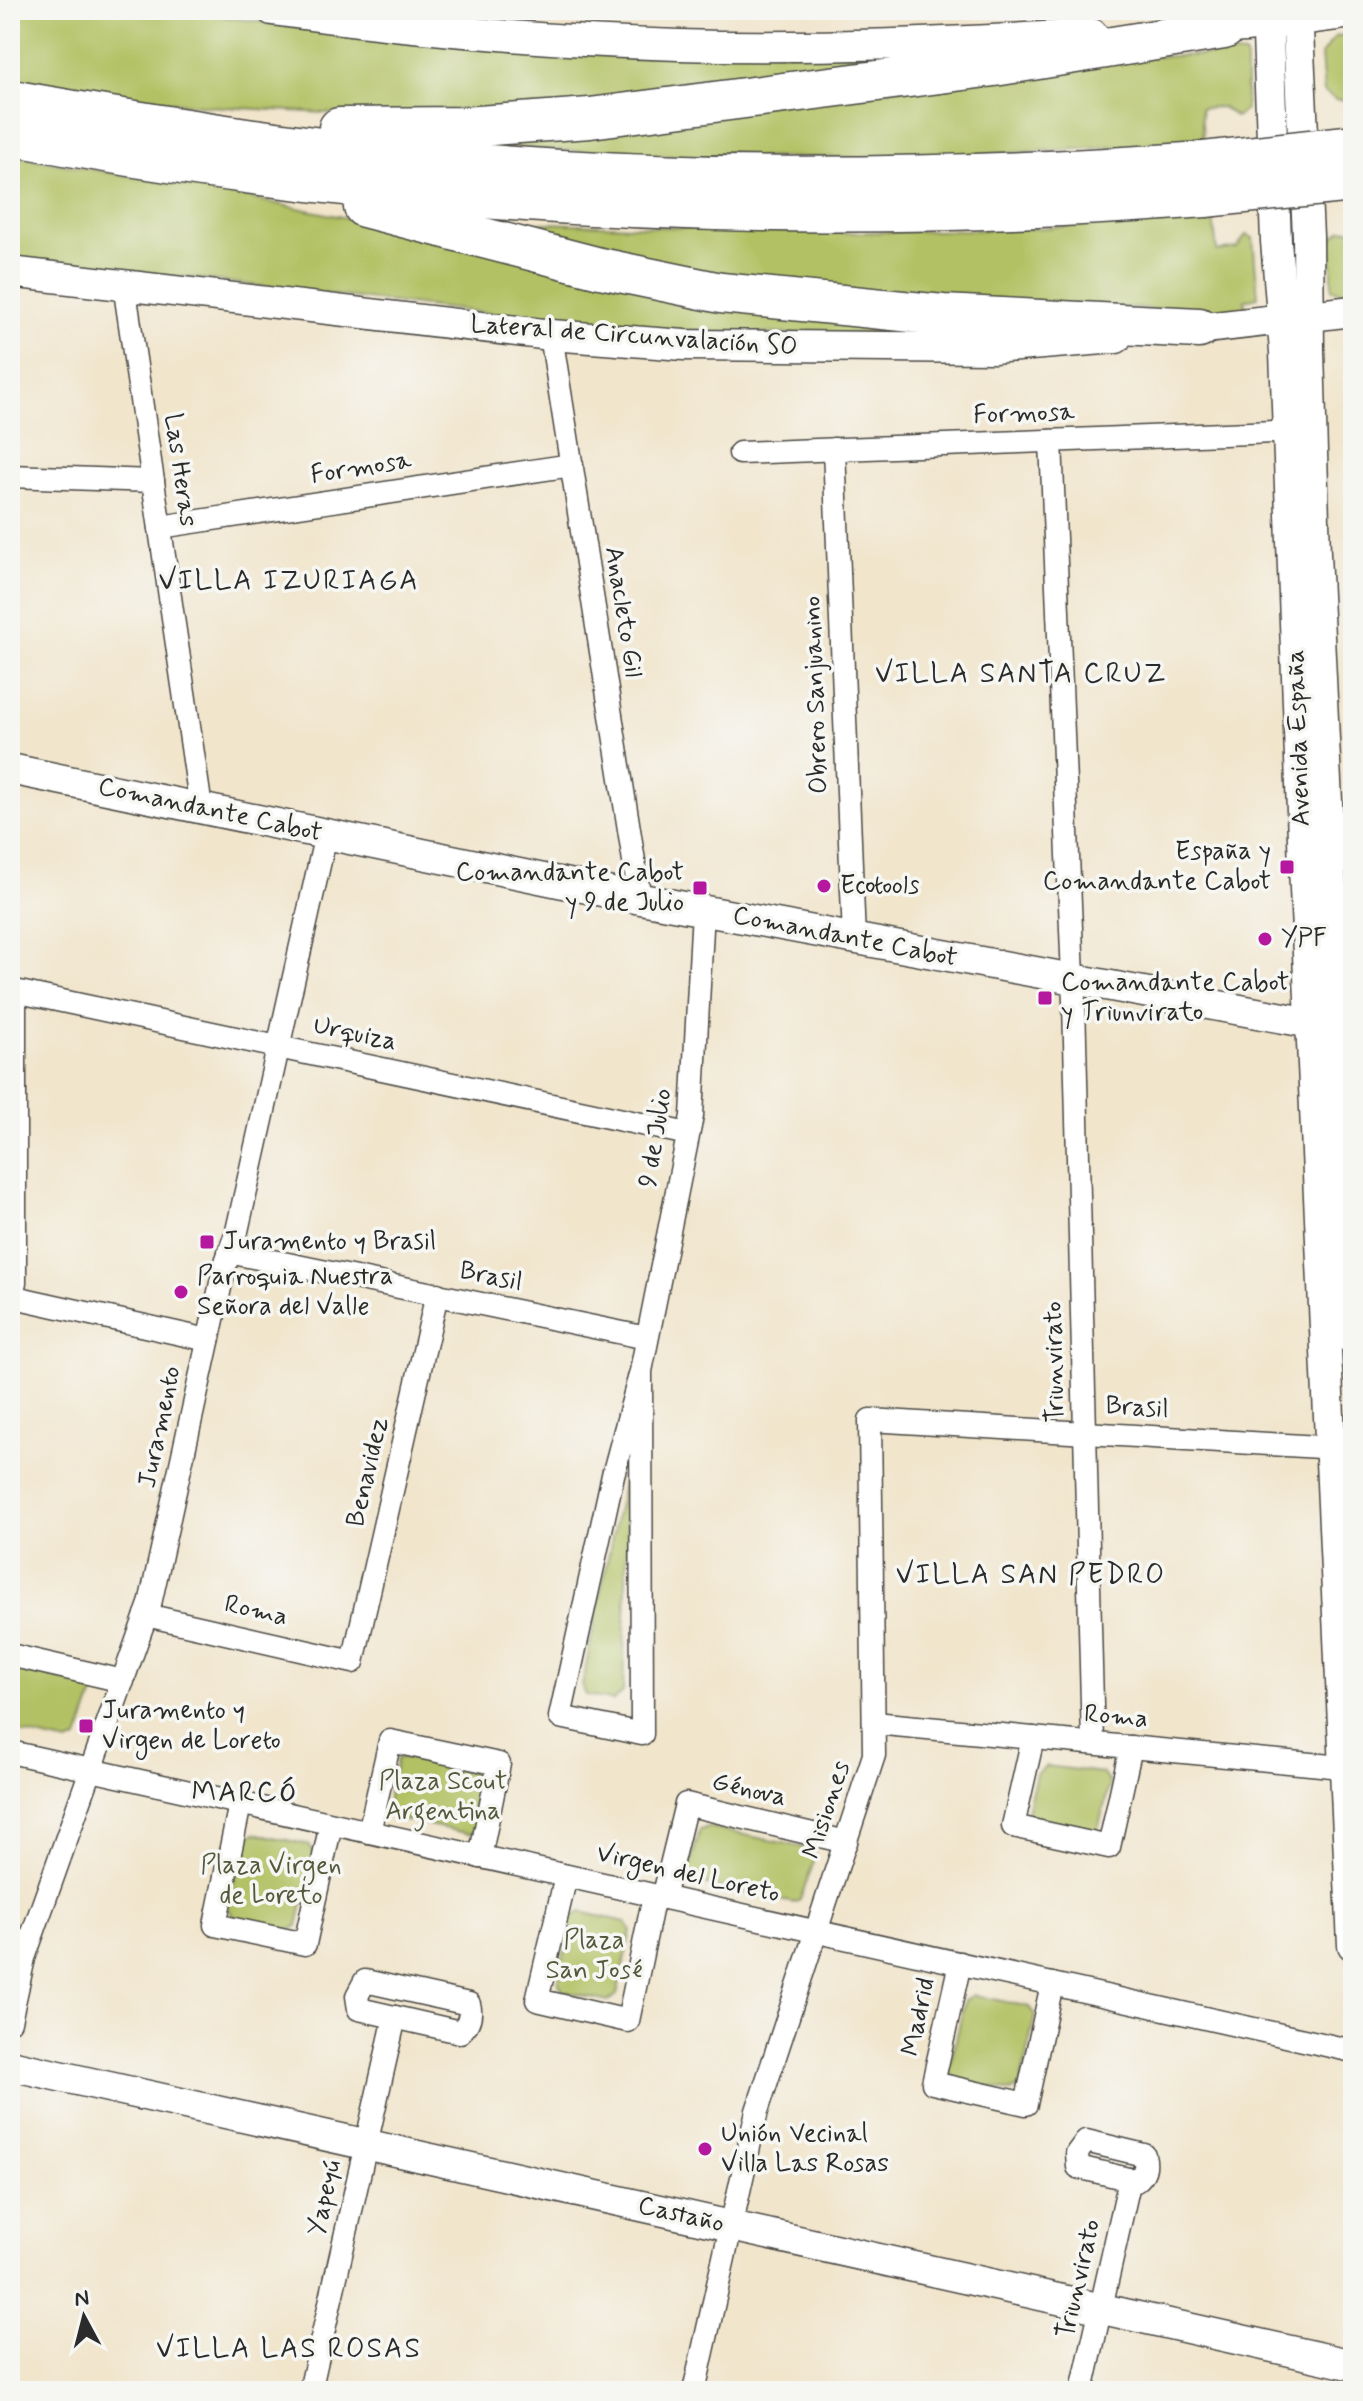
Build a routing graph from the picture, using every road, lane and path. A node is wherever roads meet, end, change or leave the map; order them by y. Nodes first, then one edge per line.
1 (272, 10) edge
2 (1353, 13) edge
3 (1297, 15) edge
4 (1267, 17) edge
5 (1224, 29) junction
6 (10, 100) edge
7 (133, 121) junction
8 (10, 135) edge
9 (1353, 145) edge
10 (240, 173) junction
11 (1203, 180) junction
12 (1353, 182) edge
13 (10, 272) edge
14 (124, 284) junction
15 (1353, 311) edge
16 (1296, 318) junction
17 (1199, 328) junction
18 (551, 335) junction
19 (1299, 432) junction
20 (1051, 441) junction
21 (834, 449) junction
22 (740, 453) dead end
23 (572, 465) junction
24 (10, 476) edge
25 (153, 481) junction
26 (160, 527) junction
27 (10, 769) edge
28 (201, 808) junction
29 (326, 834) junction
30 (640, 899) junction
31 (703, 910) junction
32 (854, 939) junction
33 (1073, 979) junction
34 (12, 990) edge
35 (1334, 1026) edge
36 (278, 1046) junction
37 (688, 1134) junction
38 (229, 1252) junction
39 (437, 1294) junction
40 (11, 1299) edge
41 (647, 1338) junction
42 (208, 1340) junction
43 (1353, 1340) edge
44 (641, 1371) junction
45 (870, 1420) joint
46 (1085, 1433) junction
47 (1342, 1448) edge
48 (1345, 1571) edge
49 (146, 1615) junction
50 (10, 1655) edge
51 (353, 1662) joint
52 (123, 1681) junction
53 (874, 1723) junction
54 (1033, 1738) junction
55 (1093, 1743) junction
56 (1131, 1747) junction
57 (10, 1752) edge
58 (1349, 1768) edge
59 (91, 1770) junction
60 (240, 1804) junction
61 (331, 1824) junction
62 (369, 1832) junction
63 (846, 1842) junction
64 (480, 1857) junction
65 (566, 1876) junction
66 (659, 1897) junction
67 (816, 1932) junction
68 (1353, 1945) edge
69 (960, 1963) junction
70 (1052, 1984) junction
71 (395, 2017) dead end
72 (10, 2021) edge
73 (1353, 2051) edge
74 (10, 2065) edge
75 (366, 2144) junction
76 (1130, 2179) dead end
77 (731, 2226) junction
78 (1101, 2309) junction
79 (1353, 2365) edge
80 (310, 2391) edge
81 (694, 2391) edge
82 (1082, 2391) edge

1 - 5 main road
2 - 3 main road
3 - 4 main road
3 - 16 main road, Avenida España
4 - 5 main road
4 - 16 main road, Avenida España
5 - 7 highway
6 - 7 highway
7 - 11 highway
8 - 10 highway
9 - 11 highway, bridge
10 - 11 highway
10 - 17 highway
11 - 12 highway, bridge
13 - 14 main road, Lateral de Circunvalación SO
14 - 18 main road, Lateral de Circunvalación SO
14 - 25 street, Las Heras
15 - 16 main road, Lateral de Circunvalación SO
16 - 17 main road, Lateral de Circunvalación SO
16 - 19 main road, Avenida España
17 - 18 main road, Lateral de Circunvalación SO
18 - 23 street, Anacleto Gil
19 - 20 street, Formosa
19 - 35 main road, Avenida España
20 - 21 street, Formosa
20 - 33 street, Triunvirato
21 - 22 street, Formosa
21 - 32 street, Obrero Sanjuanino
23 - 26 street, Formosa
23 - 30 street, Anacleto Gil
24 - 25 street
25 - 26 street, Las Heras
26 - 28 street, Las Heras
27 - 28 main road, Comandante Cabot
28 - 29 main road, Comandante Cabot
29 - 30 main road, Comandante Cabot
29 - 36 street, Juramento
30 - 31 main road, Comandante Cabot
31 - 32 main road, Comandante Cabot
31 - 37 street, 9 de Julio
32 - 33 main road, Comandante Cabot
33 - 35 main road, Comandante Cabot
33 - 46 street, Triunvirato
34 - 36 street, Urquiza
34 - 40 street
35 - 43 main road, Avenida España
35 - 47 main road, Avenida España
36 - 37 street, Urquiza
36 - 38 street, Juramento
37 - 41 street, 9 de Julio
38 - 39 street, Brasil
38 - 42 street, Juramento
39 - 41 street, Brasil
39 - 51 street, Benavidez
40 - 42 street
41 - 44 street, 9 de Julio
42 - 49 street, Juramento
44 - 44 street, 9 de Julio
45 - 46 street, Brasil
45 - 53 street, Misiones
46 - 47 street, Brasil
46 - 55 street, Triunvirato
47 - 48 main road, Avenida España
48 - 58 main road, Avenida España
49 - 51 street, Roma
49 - 52 street, Juramento
50 - 52 street
52 - 59 street, Juramento
53 - 54 street, Roma
53 - 63 street, Misiones
54 - 55 street, Roma
54 - 56 street
55 - 56 street, Roma
56 - 58 street, Roma
57 - 59 street, Virgen del Loreto
58 - 68 main road, Avenida España
59 - 60 street, Virgen del Loreto
59 - 72 street, Juramento
60 - 61 street, Virgen del Loreto
60 - 61 street
61 - 62 street, Virgen del Loreto
62 - 64 street, Virgen del Loreto
62 - 64 street
63 - 66 street, Génova
63 - 67 street, Misiones
64 - 65 street, Virgen del Loreto
65 - 66 street, Virgen del Loreto
65 - 66 street
66 - 67 street, Virgen del Loreto
67 - 69 street, Virgen del Loreto
67 - 77 street, Misiones
69 - 70 street, Virgen del Loreto
69 - 70 street, Madrid
70 - 73 street, Virgen del Loreto
71 - 75 street, Yapeyú
74 - 75 main road, Castaño
75 - 77 main road, Castaño
75 - 80 street, Yapeyú
76 - 78 street, Triunvirato
77 - 78 main road, Castaño
77 - 81 street, Misiones
78 - 79 main road, Castaño
78 - 82 street, Triunvirato

